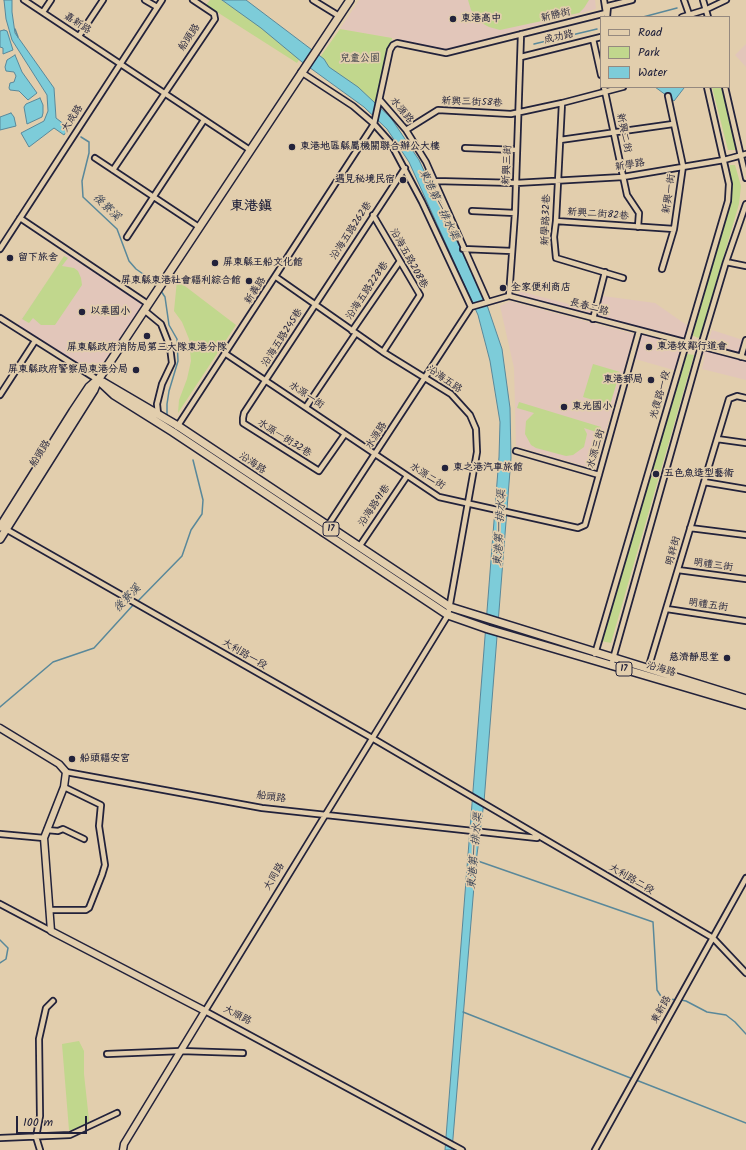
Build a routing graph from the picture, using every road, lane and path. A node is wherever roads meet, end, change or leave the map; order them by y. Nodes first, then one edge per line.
1 (24, 0) edge
2 (51, 0) edge
3 (103, 0) edge
4 (145, 0) edge
5 (162, 0) edge
6 (193, 0) edge
7 (314, 0) edge
8 (350, 0) edge
9 (604, 0) edge
10 (632, 0) edge
11 (684, 0) edge
12 (703, 0) edge
13 (726, 0) edge
14 (157, 8) junction
15 (705, 10) junction
16 (43, 12) junction
17 (606, 15) edge
18 (339, 16) junction
19 (600, 16) edge
20 (690, 16) edge
21 (708, 16) edge
22 (521, 34) junction
23 (79, 36) junction
24 (600, 37) edge
25 (593, 40) junction
26 (521, 57) junction
27 (120, 63) junction
28 (600, 71) edge
29 (301, 72) junction
30 (707, 88) edge
31 (726, 88) edge
32 (604, 89) edge
33 (165, 93) junction
34 (668, 96) dead end
35 (380, 102) junction
36 (562, 103) junction
37 (518, 112) junction
38 (204, 120) junction
39 (374, 124) junction
40 (673, 124) junction
41 (406, 130) junction
42 (614, 133) junction
43 (560, 140) junction
44 (465, 148) dead end
45 (250, 150) junction
46 (517, 150) junction
47 (744, 155) edge
48 (95, 158) dead end
49 (724, 160) junction
50 (683, 166) junction
51 (405, 168) junction
52 (113, 170) junction
53 (623, 177) junction
54 (746, 178) edge
55 (435, 181) junction
56 (558, 182) junction
57 (516, 184) junction
58 (155, 197) junction
59 (746, 204) edge
60 (472, 211) dead end
61 (515, 213) junction
62 (373, 215) junction
63 (20, 218) junction
64 (556, 221) junction
65 (638, 226) junction
66 (199, 227) junction
67 (674, 229) junction
68 (127, 237) dead end
69 (0, 249) edge
70 (463, 249) junction
71 (512, 251) junction
72 (400, 261) junction
73 (726, 262) junction
74 (746, 266) edge
75 (662, 269) dead end
76 (605, 272) junction
77 (276, 278) junction
78 (623, 278) dead end
79 (509, 296) junction
80 (487, 302) junction
81 (315, 305) junction
82 (146, 307) junction
83 (471, 307) junction
84 (0, 318) edge
85 (593, 319) junction
86 (639, 331) junction
87 (354, 332) junction
88 (746, 340) edge
89 (35, 341) junction
90 (686, 343) junction
91 (701, 347) junction
92 (383, 352) junction
93 (226, 354) junction
94 (744, 358) edge
95 (425, 377) junction
96 (98, 380) junction
97 (266, 381) junction
98 (0, 395) edge
99 (746, 398) edge
100 (306, 407) junction
101 (158, 414) junction
102 (178, 426) junction
103 (173, 432) junction
104 (345, 434) junction
105 (717, 439) junction
106 (746, 443) edge
107 (516, 451) dead end
108 (376, 454) junction
109 (599, 475) junction
110 (407, 476) junction
111 (704, 482) junction
112 (746, 489) edge
113 (468, 504) junction
114 (514, 514) joint
115 (327, 526) junction
116 (2, 528) edge
117 (690, 528) junction
118 (323, 533) junction
119 (746, 535) edge
120 (0, 539) edge
121 (358, 547) junction
122 (678, 570) junction
123 (746, 580) edge
124 (450, 607) junction
125 (667, 609) junction
126 (448, 615) junction
127 (746, 621) edge
128 (596, 651) junction
129 (614, 657) junction
130 (593, 660) junction
131 (611, 666) junction
132 (648, 669) junction
133 (746, 698) edge
134 (746, 705) edge
135 (0, 728) edge
136 (372, 738) junction
137 (66, 772) junction
138 (64, 787) junction
139 (326, 814) junction
140 (47, 830) junction
141 (0, 834) edge
142 (44, 838) junction
143 (540, 838) junction
144 (84, 839) dead end
145 (746, 878) edge
146 (0, 904) edge
147 (50, 910) junction
148 (51, 931) junction
149 (712, 938) junction
150 (746, 973) edge
151 (53, 1001) dead end
152 (205, 1011) junction
153 (181, 1051) junction
154 (243, 1053) dead end
155 (107, 1054) dead end
156 (117, 1113) dead end
157 (36, 1137) junction
158 (0, 1138) edge
159 (123, 1147) edge
160 (460, 1149) edge
161 (40, 1150) edge
162 (120, 1150) edge
163 (595, 1150) edge

1 - 16 street, 嘉新路
2 - 16 street
3 - 23 street
4 - 14 street
5 - 14 street, 大成路
6 - 33 street, 船頭路
7 - 18 street
8 - 18 main road
9 - 17 street
10 - 17 street, 新勝街
11 - 20 street
12 - 15 street
13 - 15 street
14 - 27 street, 大成路
15 - 20 street
15 - 21 street
16 - 23 street, 嘉新路
18 - 29 main road
19 - 22 street, 新勝街
22 - 26 street, 新興三街
22 - 35 street, 水源路
23 - 27 street, 嘉新路
24 - 25 street, 成功路
25 - 26 street, 成功路
25 - 28 street
26 - 37 street, 新興三街
27 - 33 street
27 - 63 street, 大成路
29 - 39 street
29 - 45 main road
30 - 49 street, 光復路一段
31 - 47 street
32 - 36 street, 新興三街58巷
32 - 42 street, 新興二街
33 - 38 street
33 - 52 street, 船頭路
34 - 40 street, 新興一街
35 - 39 street, 新義路
35 - 41 street, 水源路
36 - 37 street, 新興三街58巷
36 - 43 street, 新學路32巷
37 - 41 street, 新興三街58巷
37 - 46 street, 新興三街
38 - 45 street
38 - 58 street
39 - 51 street
39 - 77 street, 新義路
40 - 42 street
40 - 50 street, 新興一街
41 - 55 street, 水源路
42 - 43 street
42 - 53 street, 新興二街
43 - 56 street, 新學路32巷
44 - 46 street
45 - 66 main road
46 - 57 street, 新興三街
47 - 49 street, 新學路
47 - 54 street
48 - 52 street
49 - 50 street, 新學路
49 - 90 street, 光復路一段
50 - 53 street, 新學路
50 - 67 street, 新興一街
51 - 62 street, 沿海五路262巷
51 - 83 street
52 - 58 street
53 - 56 street, 新學路
53 - 65 street, 新興二街
55 - 57 street, 新學路
55 - 70 street, 水源路
56 - 57 street, 新學路
56 - 64 street, 新學路32巷
57 - 61 street, 新興三街
58 - 66 street
58 - 68 street
59 - 73 street
60 - 61 street
61 - 71 street, 新興三街
62 - 72 street, 沿海五路208巷
62 - 81 street, 沿海五路262巷
63 - 69 street, 大成路
63 - 82 street
64 - 65 street, 新興二街82巷
64 - 76 street, 新學路32巷
65 - 67 street, 新興二街82巷
66 - 82 main road, 船頭路
67 - 75 street, 新興一街
70 - 71 street
70 - 80 street, 水源路
71 - 79 street, 新興三街
72 - 87 street, 沿海五路228巷
72 - 92 street, 沿海五路208巷
73 - 74 street
73 - 91 street
76 - 78 street
76 - 85 street
77 - 81 street, 沿海五路
77 - 93 street, 新義路
79 - 80 street
79 - 85 street, 長春二路
80 - 83 street
81 - 87 street, 沿海五路
81 - 97 street, 沿海五路245巷
82 - 96 main road, 船頭路
82 - 101 street
83 - 95 street, 水源路
84 - 89 street
85 - 86 street, 長春二路
86 - 90 street, 長春二路
86 - 109 street, 水源三街
87 - 92 street, 沿海五路
87 - 100 street, 沿海五路228巷
88 - 94 street
89 - 96 street
89 - 98 street
90 - 91 street, 長春二路
90 - 128 street, 光復路一段
91 - 94 street, 長春二路
91 - 129 street
92 - 95 street, 沿海五路
93 - 97 street, 水源一街
93 - 102 street, 新義路
95 - 108 street, 水源路
95 - 113 street, 沿海五路
96 - 101 main road, 沿海路 / 17
96 - 103 main road, 17
96 - 116 main road, 船頭路
97 - 100 street, 水源一街
97 - 104 street, 水源一街32巷
99 - 105 street, 明祥街
100 - 104 street, 水源一街
101 - 102 main road, 沿海路 / 17
102 - 103 street, 新義路
102 - 115 main road, 沿海路 / 17
103 - 118 main road, 沿海路 / 17
104 - 108 street, 水源一街
105 - 106 street
105 - 111 street, 明祥街
107 - 109 street
108 - 110 street, 水源二街
108 - 115 street, 水源路
109 - 114 street, 水源三街
110 - 113 street, 水源二街
110 - 121 street, 沿海路91巷
111 - 112 street
111 - 117 street, 明祥街
113 - 114 street, 水源二街
113 - 124 street, 沿海五路
115 - 118 street, 水源路
115 - 121 main road, 沿海路 / 17
116 - 120 main road, 船頭路
116 - 136 street, 大利路一段
117 - 119 street
117 - 122 street, 明祥街
118 - 126 main road, 沿海路 / 17
121 - 124 main road, 沿海路 / 17
122 - 123 street, 明禮三街
122 - 125 street, 明祥街
124 - 126 street, 沿海五路
124 - 128 main road, 沿海路 / 17
125 - 127 street, 明禮五街
125 - 132 street, 明祥街
126 - 130 main road, 沿海路 / 17
126 - 136 street, 大同路
128 - 129 main road, 沿海路 / 17
128 - 130 street, 光復路一段
129 - 131 street
129 - 132 main road, 沿海路 / 17
130 - 131 main road, 沿海路 / 17
131 - 134 main road, 沿海路 / 17
132 - 133 main road, 沿海路 / 17
135 - 137 street
136 - 139 street, 大同路
136 - 143 street, 大利路一段
137 - 138 street
137 - 139 street, 船頭路
138 - 140 street
138 - 147 street
139 - 143 street, 船頭路
139 - 152 street, 大同路
140 - 142 street
140 - 144 street
141 - 142 street
142 - 147 street
143 - 149 street, 大利路二段
145 - 149 street, 東新路
146 - 148 street, 大順路
147 - 148 street
148 - 152 street, 大順路
149 - 150 street, 大利路二段
149 - 163 street, 東新路
151 - 157 street
152 - 153 street, 大同路
152 - 160 street, 大順路
153 - 154 street
153 - 155 street
153 - 159 street, 大同路
156 - 157 street
157 - 158 street
157 - 161 street
159 - 162 street, 大同路

